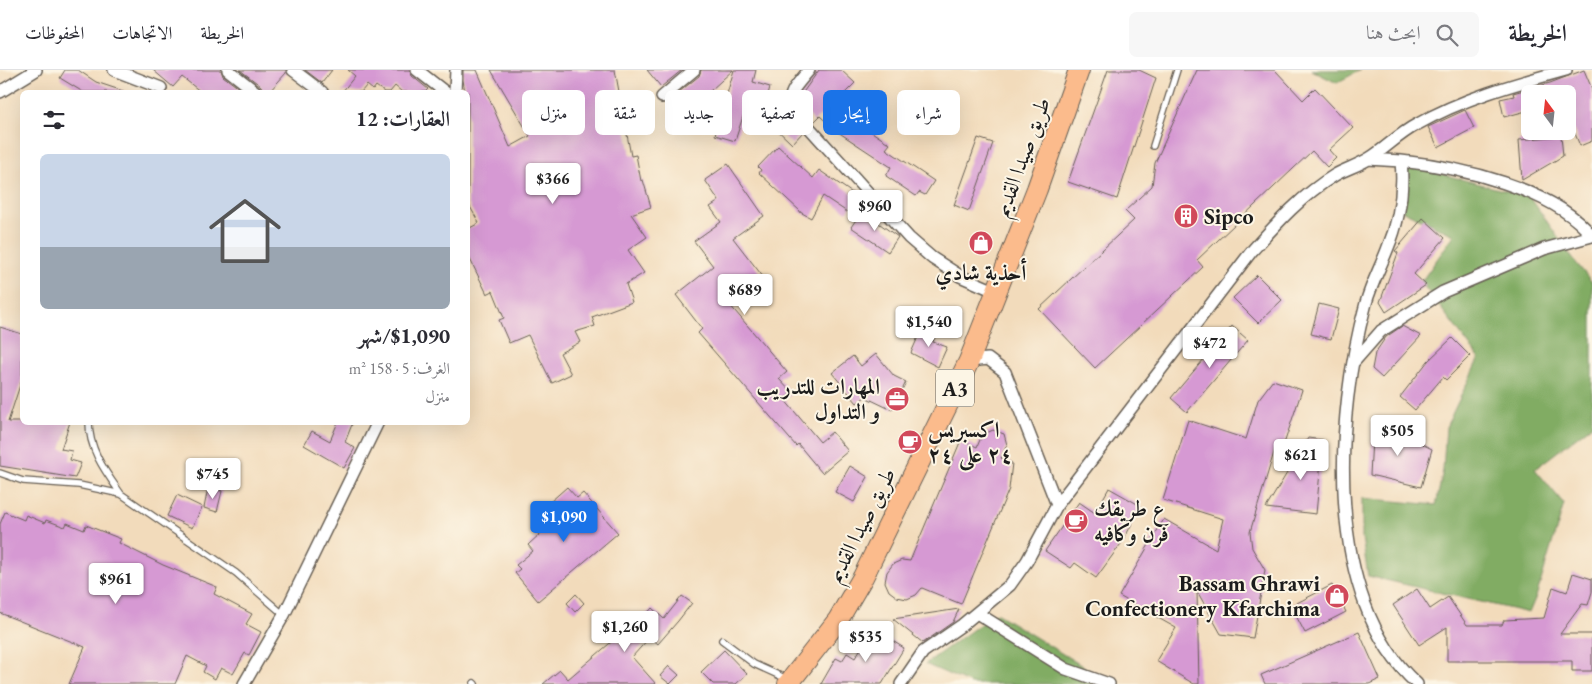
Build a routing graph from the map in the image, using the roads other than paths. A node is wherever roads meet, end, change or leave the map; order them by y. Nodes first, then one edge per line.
1 (36, 70) edge
2 (114, 70) edge
3 (228, 70) edge
4 (292, 70) edge
5 (417, 70) edge
6 (456, 70) edge
7 (694, 70) edge
8 (809, 70) edge
9 (1078, 70) edge
10 (1177, 70) edge
11 (1566, 70) edge
12 (161, 88) dead end
13 (253, 90) edge
14 (319, 90) edge
15 (442, 90) edge
16 (455, 90) edge
17 (0, 92) edge
18 (662, 97) dead end
19 (1153, 146) dead end
20 (1368, 160) junction
21 (1400, 161) junction
22 (997, 292) junction
23 (969, 360) junction
24 (1352, 364) junction
25 (90, 425) edge
26 (377, 425) edge
27 (0, 473) edge
28 (120, 494) junction
29 (1057, 504) junction
30 (978, 613) junction
31 (284, 615) junction
32 (722, 640) dead end
33 (790, 682) edge
34 (244, 684) edge
35 (901, 684) edge
36 (1110, 684) edge
37 (1417, 684) edge

1 - 17 street
2 - 12 street
3 - 13 street
4 - 14 street
5 - 15 street
6 - 16 street
7 - 18 street
8 - 22 street
9 - 22 highway, طريق صيدا القديم / A3
10 - 19 lane
11 - 20 street
20 - 21 street
20 - 29 street
21 - 24 street
21 - 24 street
22 - 23 highway, طريق صيدا القديم / A3
23 - 29 street
23 - 33 highway, طريق صيدا القديم / A3
24 - 37 street
25 - 28 lane
26 - 31 street
27 - 28 lane
28 - 31 lane
29 - 30 street
30 - 35 street
30 - 36 street
31 - 34 street
32 - 33 lane

